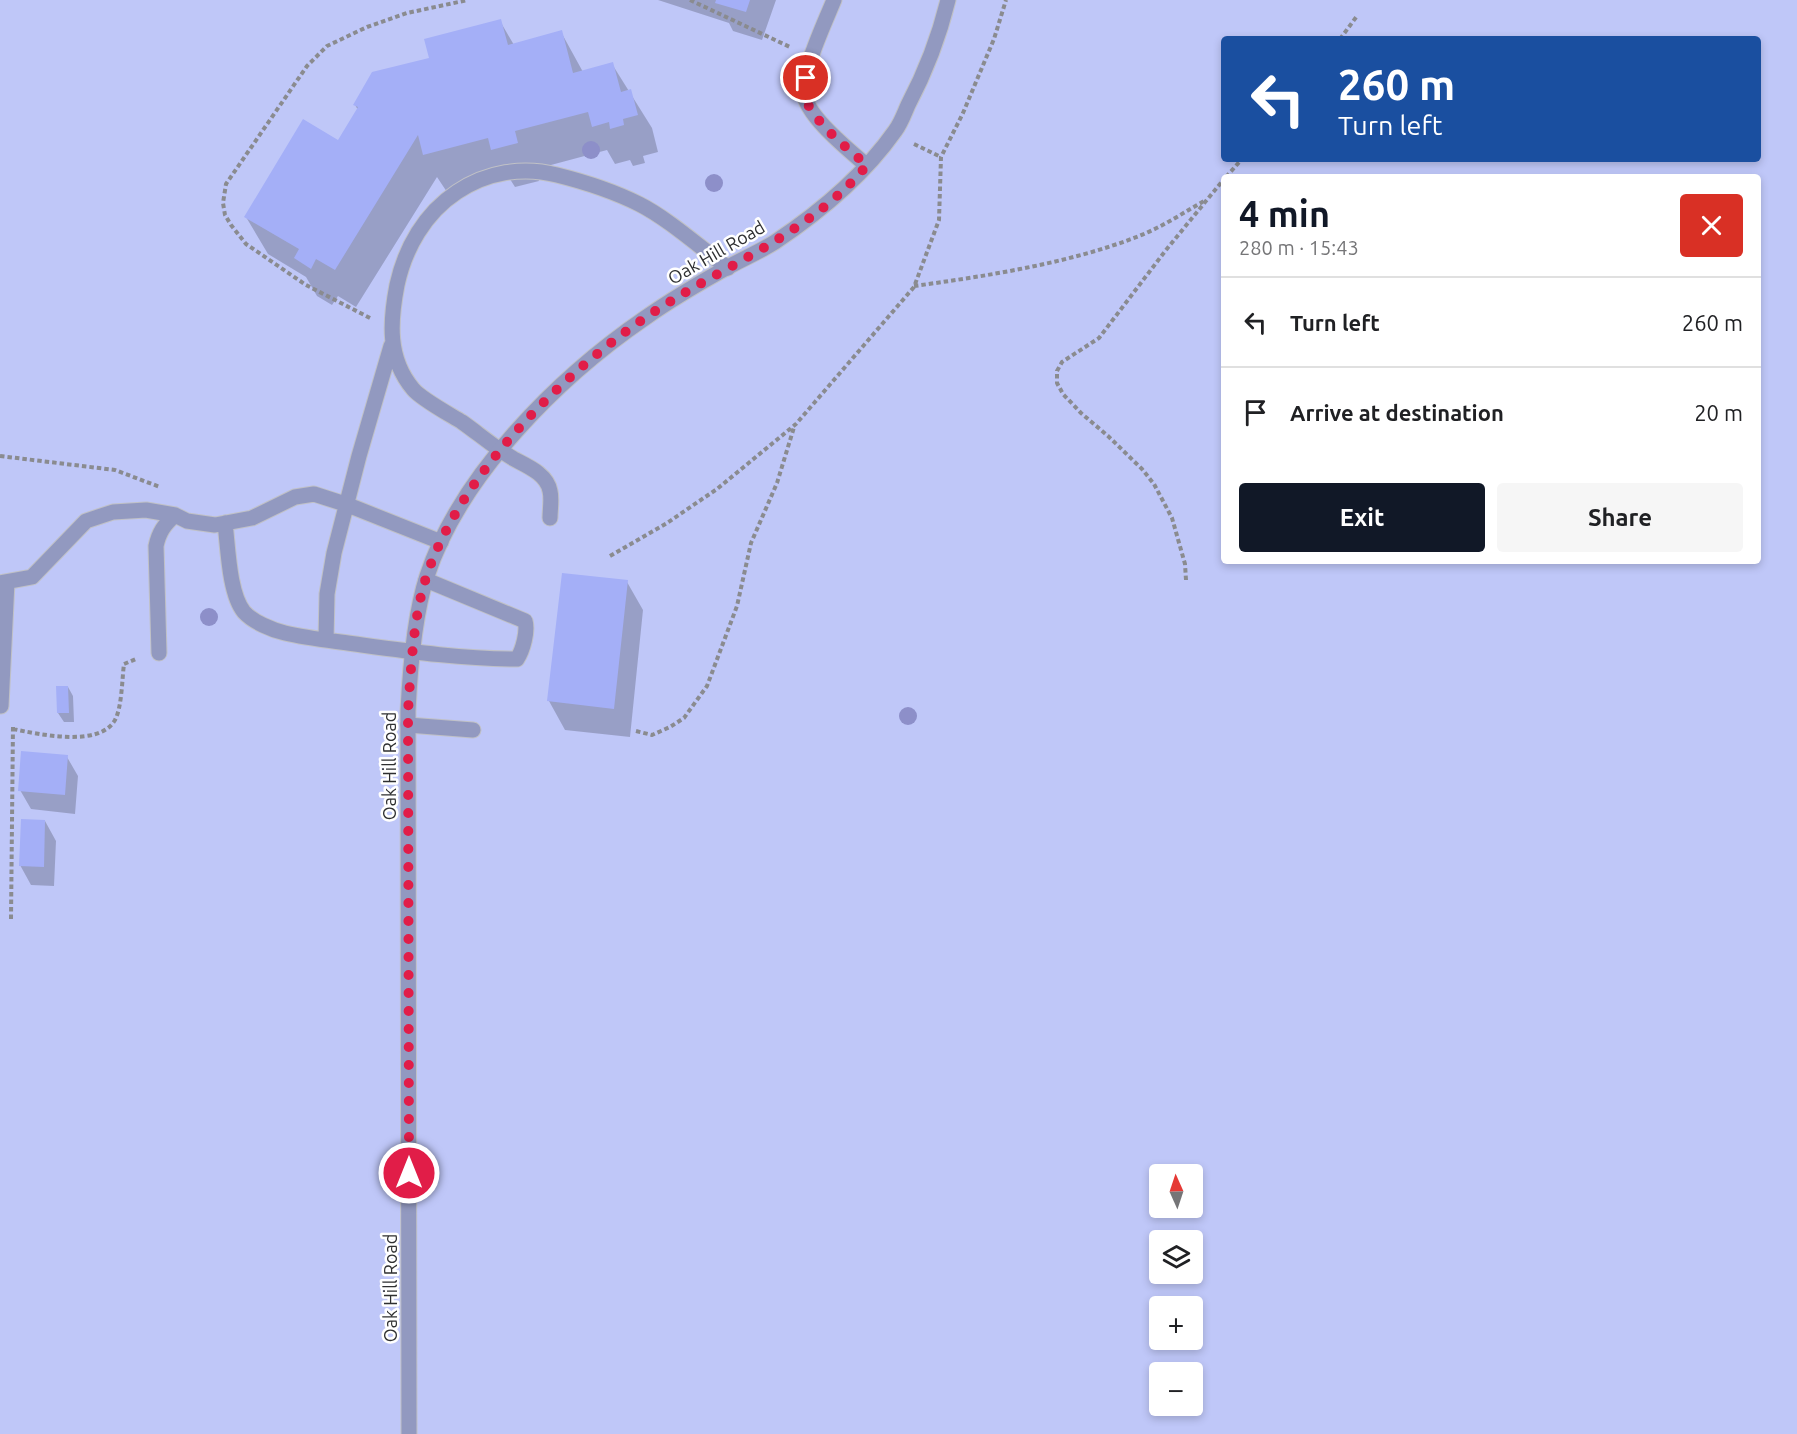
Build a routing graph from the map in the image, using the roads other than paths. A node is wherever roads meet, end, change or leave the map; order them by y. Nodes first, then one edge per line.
1 (834, 0) edge
2 (948, 0) edge
3 (867, 165) junction
4 (728, 268) junction
5 (391, 346) junction
6 (500, 450) junction
7 (348, 505) junction
8 (175, 515) junction
9 (550, 518) dead end
10 (225, 523) junction
11 (441, 542) junction
12 (426, 580) junction
13 (3, 583) edge
14 (326, 640) junction
15 (413, 652) junction
16 (159, 653) road end
17 (1, 706) edge
18 (408, 725) junction
19 (473, 730) dead end
20 (410, 1434) edge

1 - 3 street
2 - 3 street, Oak Hill Road
3 - 4 street, Oak Hill Road
4 - 5 street
4 - 6 street, Oak Hill Road
5 - 6 street
5 - 7 street
6 - 9 street
6 - 11 street, Oak Hill Road
7 - 10 street
7 - 11 street
7 - 14 street
8 - 10 street
8 - 13 street
8 - 16 street
10 - 14 street
11 - 12 street, Oak Hill Road
12 - 15 street, Oak Hill Road
12 - 15 street
13 - 17 street
14 - 15 street
15 - 18 street, Oak Hill Road
18 - 19 street
18 - 20 street, Oak Hill Road

